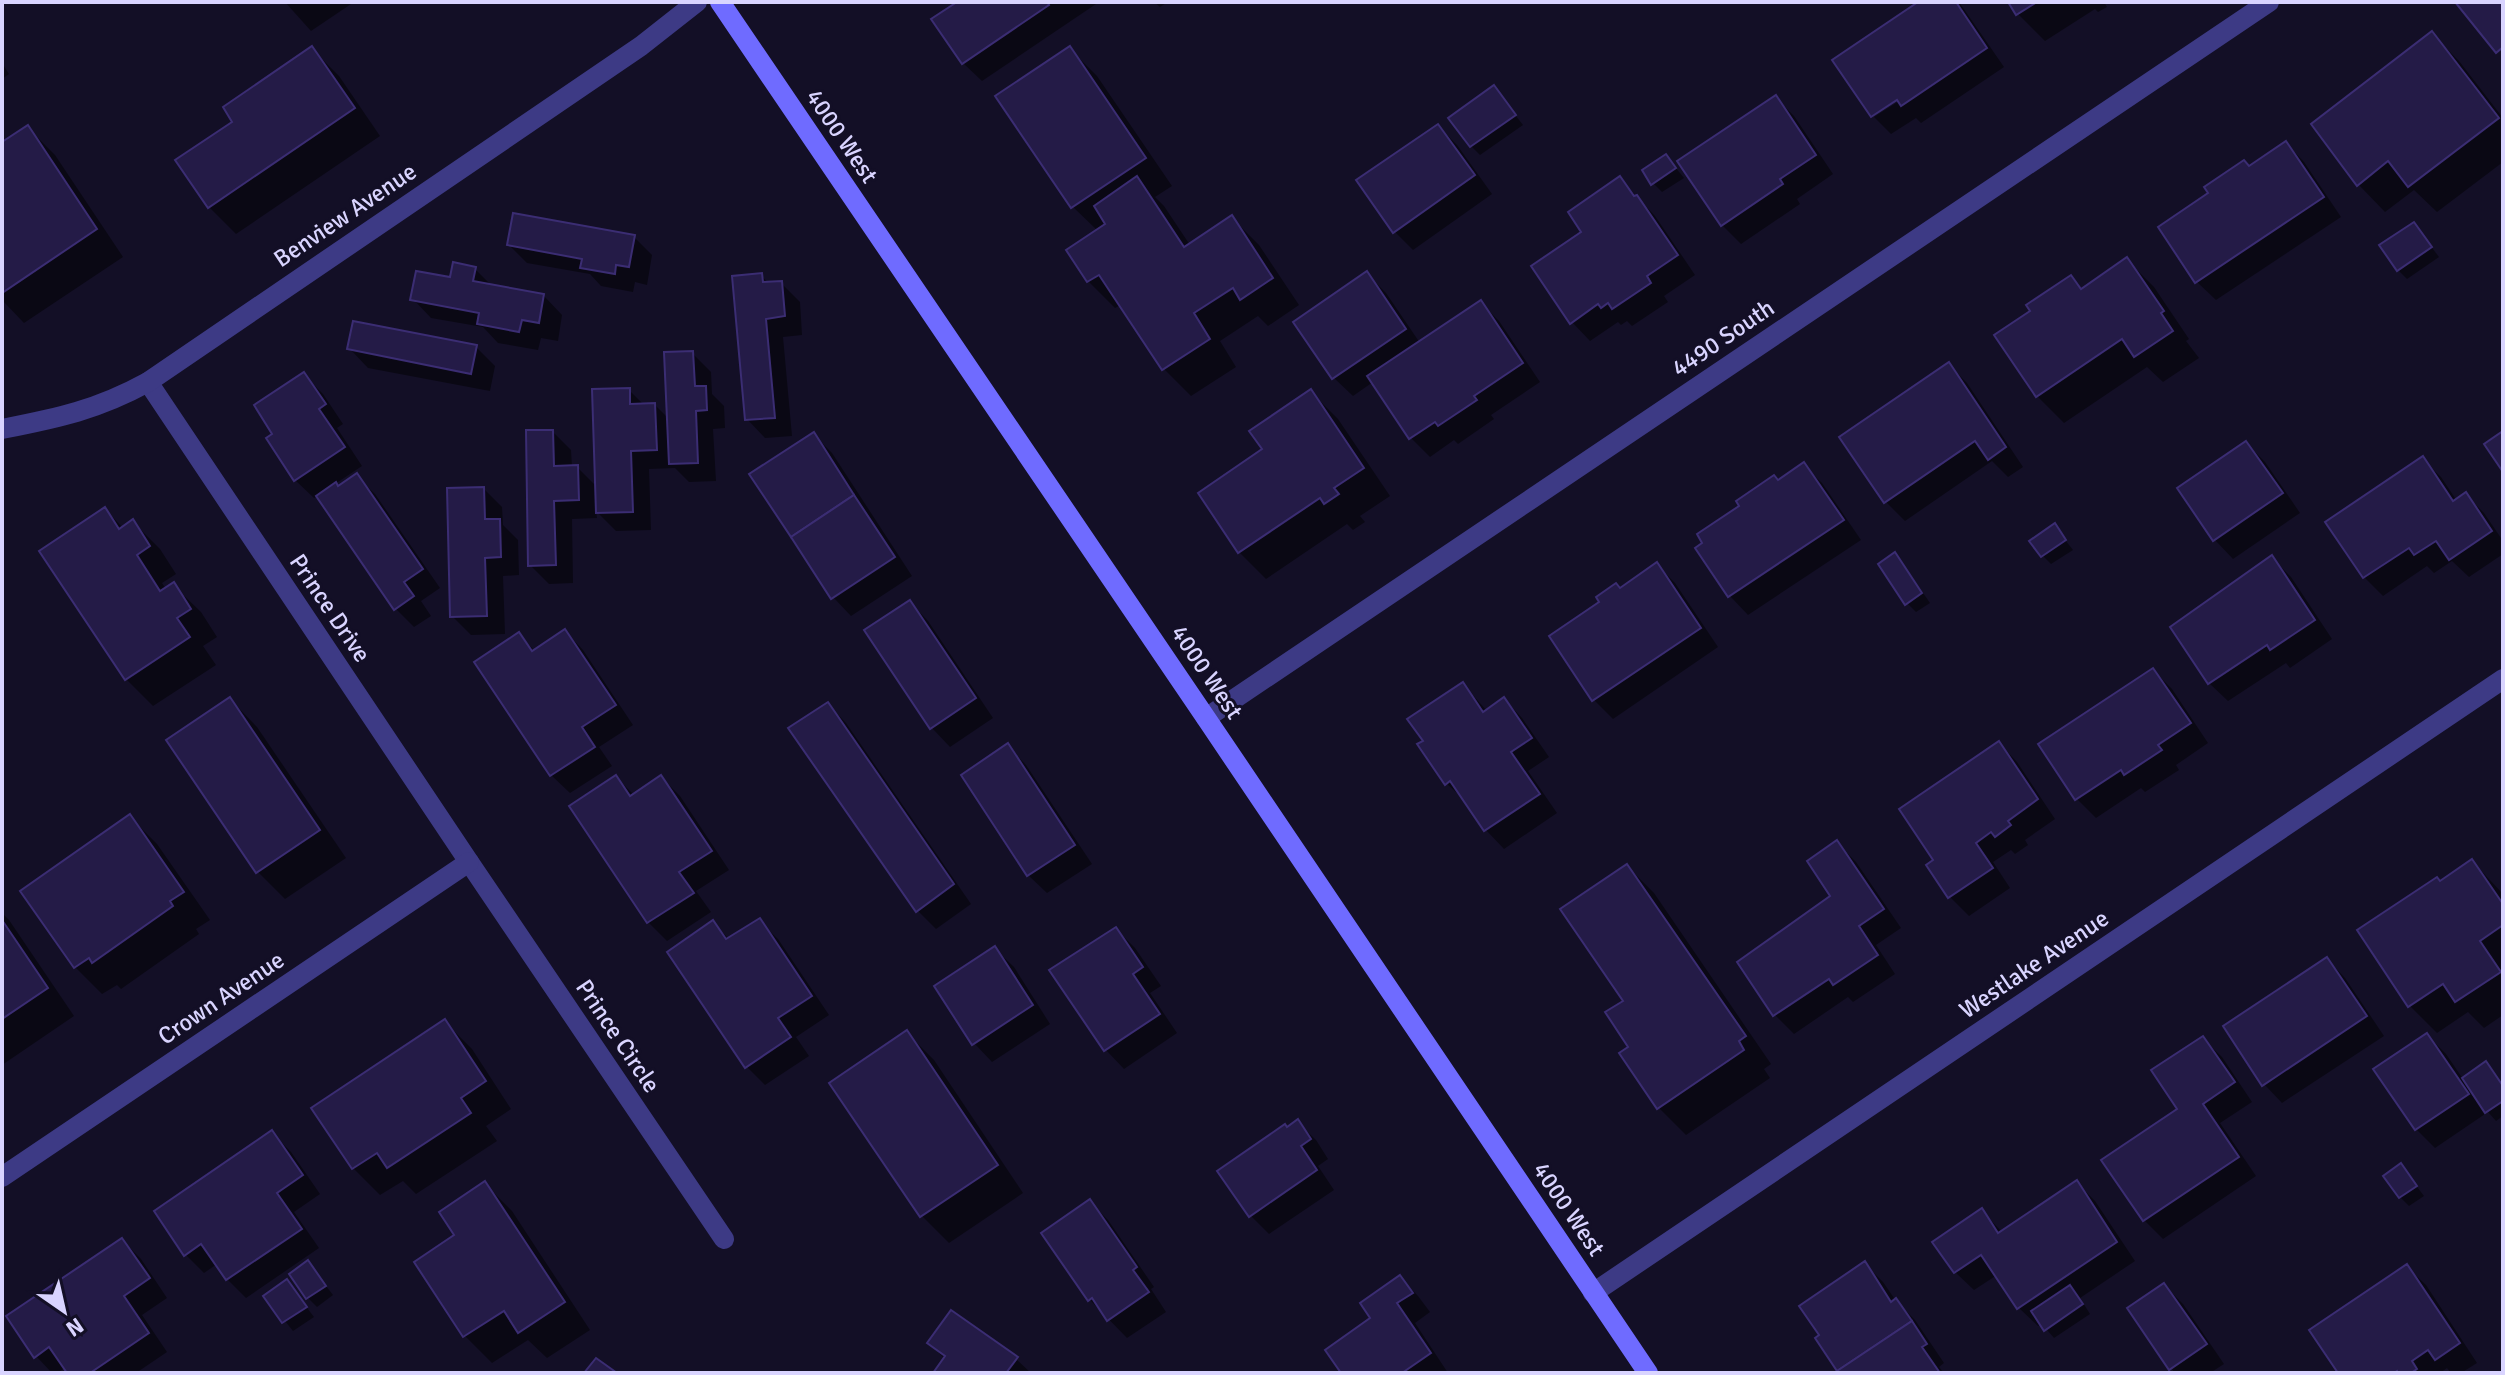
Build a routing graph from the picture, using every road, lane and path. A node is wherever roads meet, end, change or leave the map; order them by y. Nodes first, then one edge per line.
1 (697, 2) edge
2 (720, 2) edge
3 (2269, 2) edge
4 (148, 382) junction
5 (2, 429) edge
6 (2503, 679) edge
7 (1206, 718) junction
8 (469, 862) junction
9 (2, 1177) edge
10 (724, 1239) dead end
11 (1593, 1293) junction
12 (1648, 1373) edge

1 - 4 street, Benview Avenue
2 - 7 street, 4000 West
3 - 7 street, 4490 South
4 - 5 street, Benview Avenue
4 - 8 street, Prince Drive
6 - 11 street, Westlake Avenue
7 - 11 street, 4000 West
8 - 9 street, Crown Avenue
8 - 10 street, Prince Circle
11 - 12 street, 4000 West

